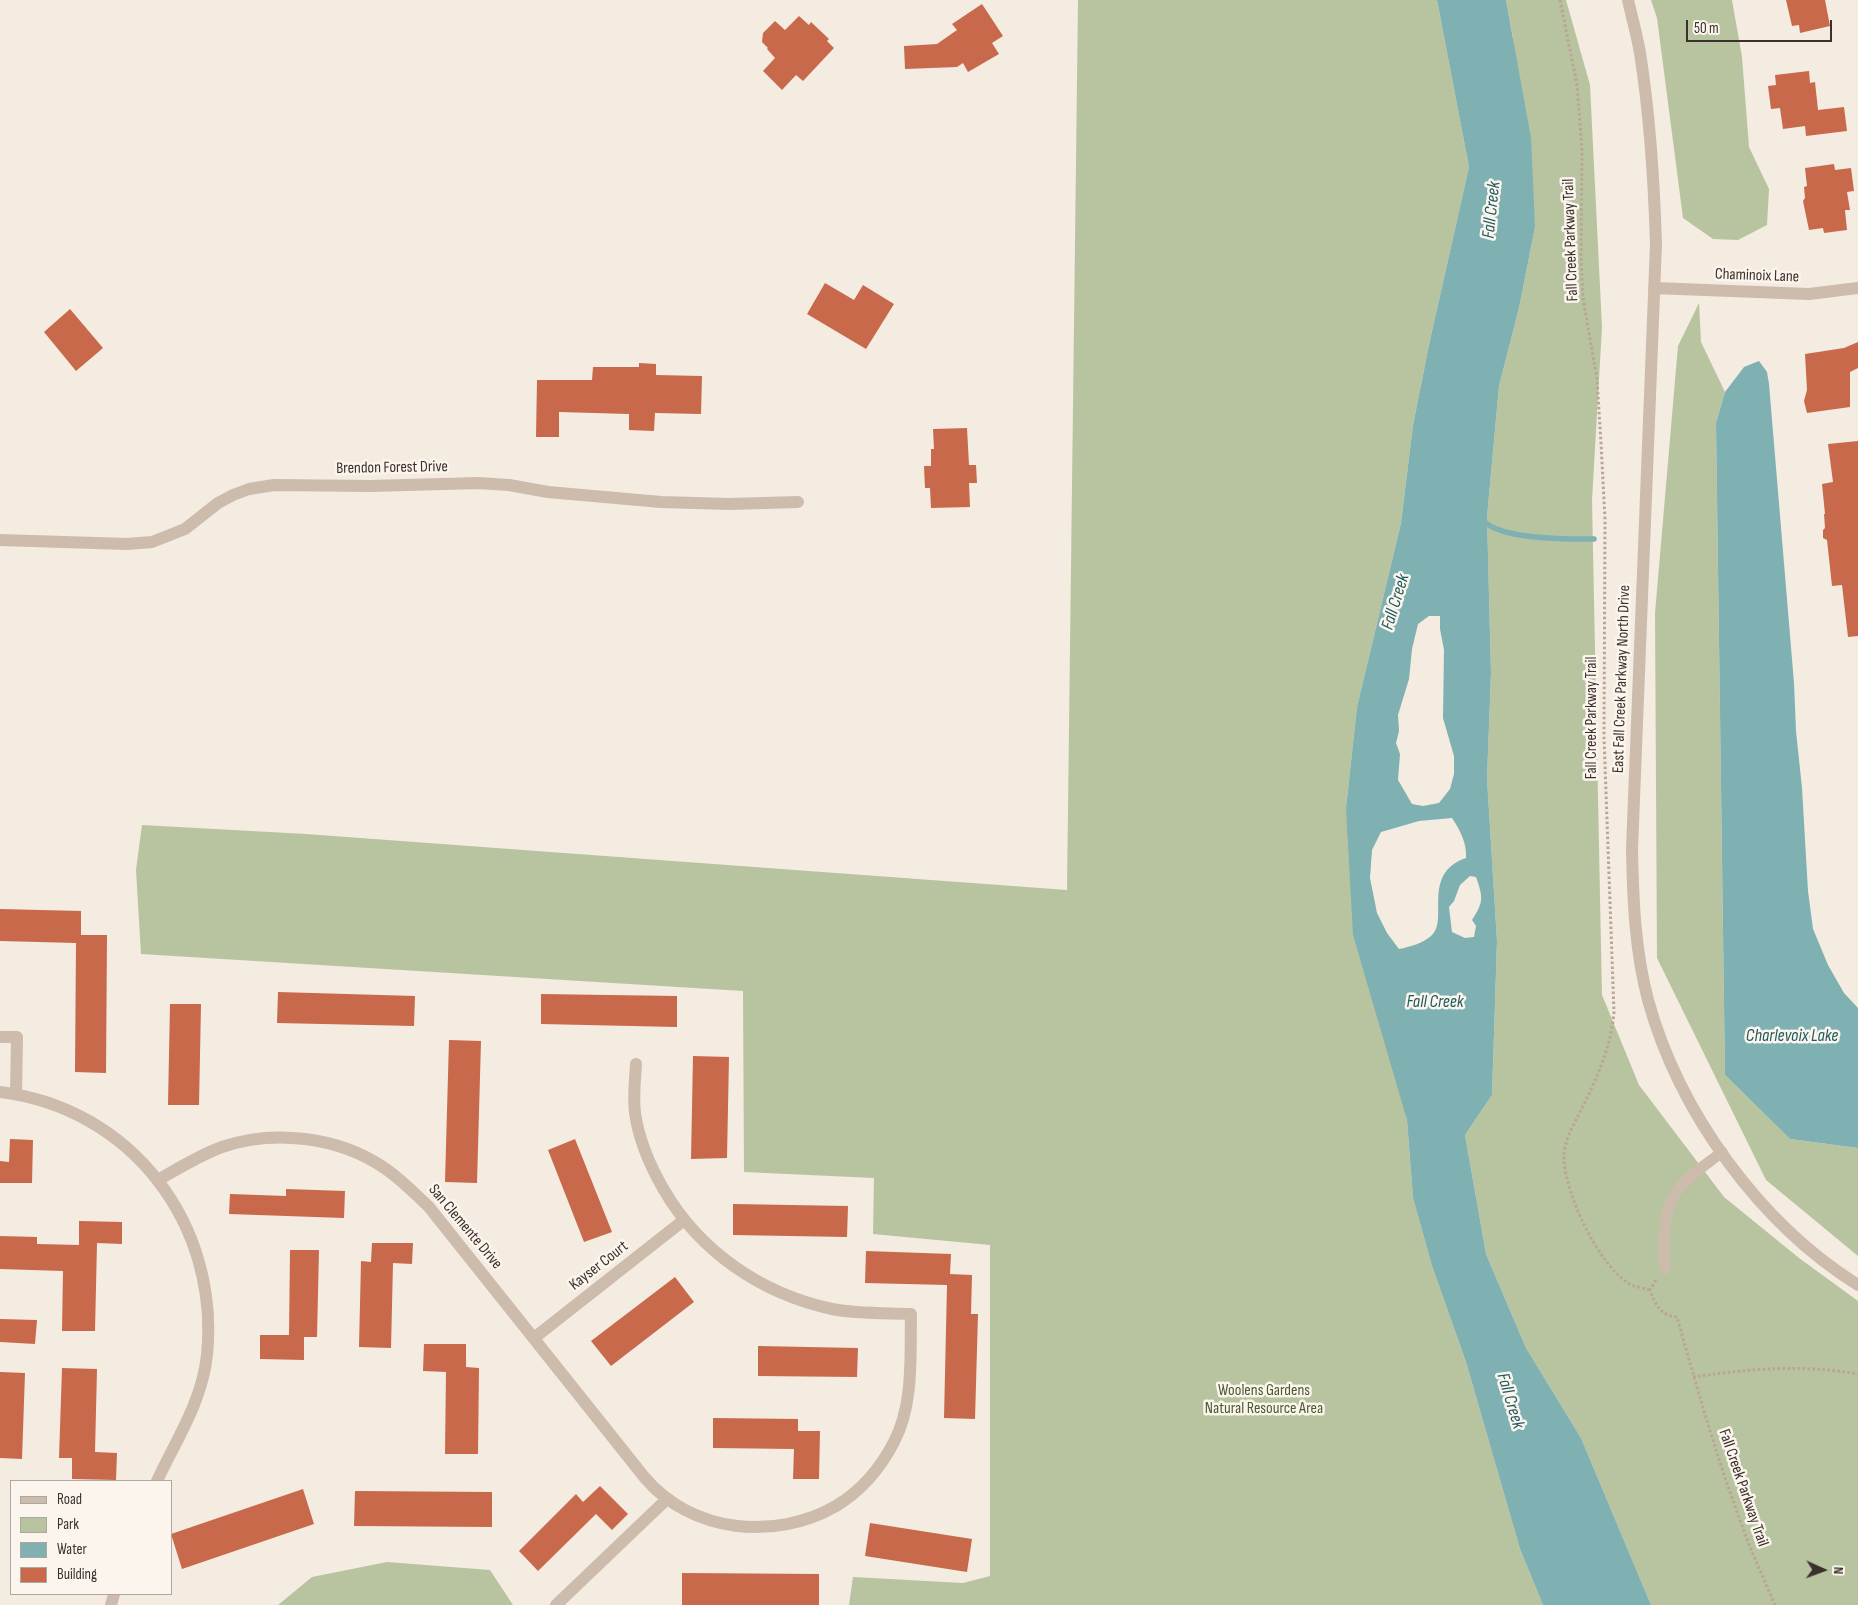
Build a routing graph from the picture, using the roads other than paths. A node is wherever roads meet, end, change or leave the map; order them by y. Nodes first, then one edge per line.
1 (1628, 0) edge
2 (1654, 288) junction
3 (1858, 288) edge
4 (798, 502) dead end
5 (0, 540) edge
6 (0, 1036) edge
7 (636, 1064) dead end
8 (0, 1092) edge
9 (16, 1094) junction
10 (1722, 1152) junction
11 (158, 1180) junction
12 (684, 1220) junction
13 (1666, 1269) dead end
14 (1858, 1285) edge
15 (534, 1338) junction
16 (158, 1480) edge
17 (667, 1498) junction
18 (556, 1605) edge

1 - 2 street, East Fall Creek Parkway North Drive
2 - 3 street, Chaminoix Lane
2 - 10 street, East Fall Creek Parkway North Drive
4 - 5 street, Brendon Forest Drive
6 - 9 street
7 - 12 street
8 - 9 street
9 - 11 street
10 - 13 lane
10 - 14 street, East Fall Creek Parkway North Drive
11 - 15 street, San Clemente Drive
11 - 16 street
12 - 15 street, Kayser Court
12 - 17 street, San Clemente Drive
15 - 17 street, San Clemente Drive
17 - 18 street

